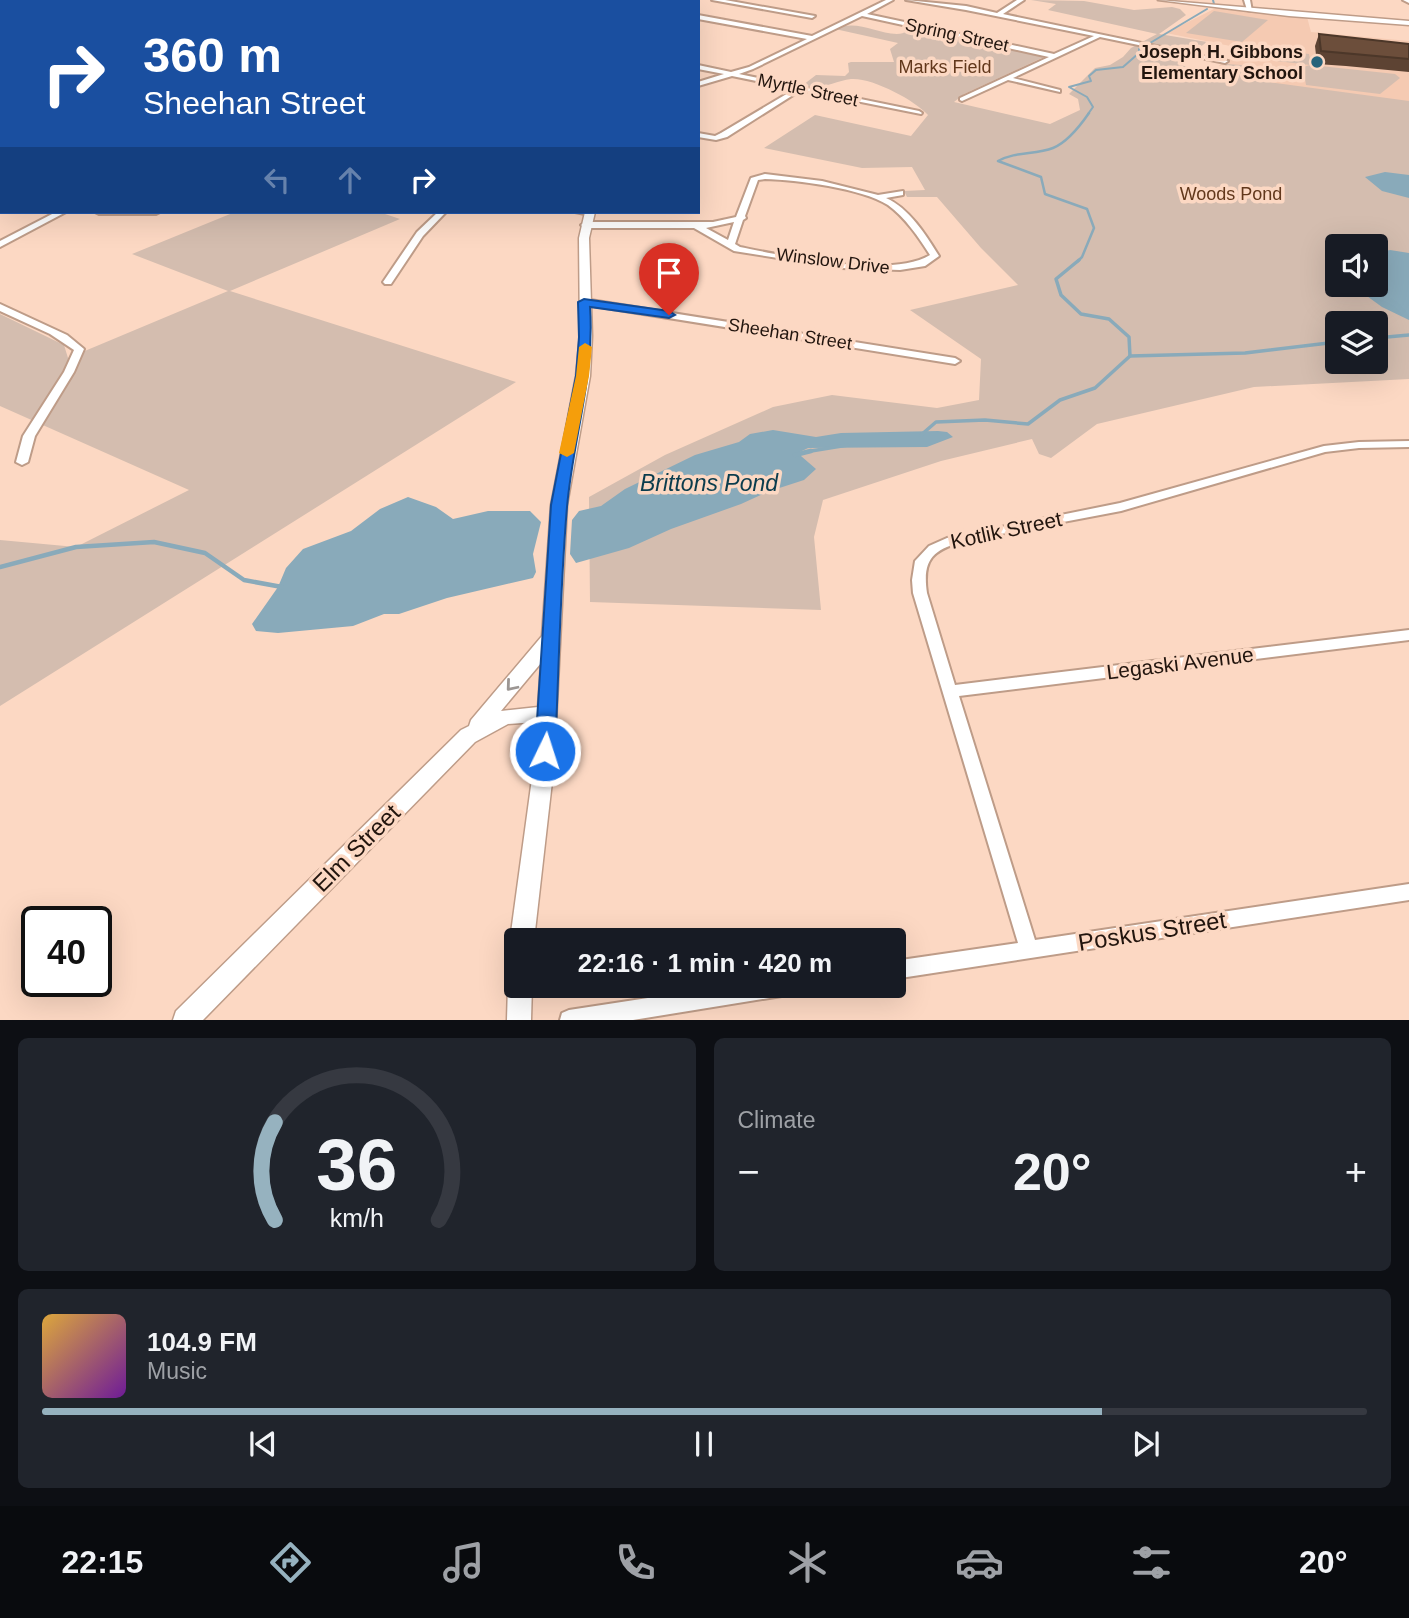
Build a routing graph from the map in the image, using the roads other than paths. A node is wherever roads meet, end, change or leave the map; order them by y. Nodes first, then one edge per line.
1 (714, 0) edge
2 (890, 0) edge
3 (909, 0) edge
4 (1021, 0) edge
5 (1161, 0) edge
6 (1247, 0) edge
7 (1250, 10) junction
8 (700, 14) edge
9 (861, 14) junction
10 (997, 15) junction
11 (700, 16) edge
12 (812, 16) dead end
13 (1409, 23) edge
14 (1098, 35) junction
15 (813, 38) junction
16 (1054, 56) junction
17 (1225, 61) dead end
18 (700, 67) edge
19 (734, 74) junction
20 (1006, 78) junction
21 (700, 82) edge
22 (801, 89) junction
23 (1058, 91) dead end
24 (962, 99) dead end
25 (919, 113) dead end
26 (700, 135) edge
27 (900, 193) dead end
28 (879, 197) junction
29 (58, 214) edge
30 (440, 214) edge
31 (586, 215) edge
32 (742, 218) junction
33 (695, 225) junction
34 (0, 244) edge
35 (730, 245) junction
36 (388, 282) dead end
37 (584, 302) junction
38 (0, 307) edge
39 (955, 362) dead end
40 (1409, 444) edge
41 (22, 462) dead end
42 (1409, 635) edge
43 (553, 636) junction
44 (952, 691) junction
45 (548, 714) junction
46 (468, 737) junction
47 (1409, 892) edge
48 (524, 928) edge
49 (1029, 949) junction
50 (906, 968) edge
51 (520, 998) edge
52 (710, 998) edge
53 (185, 1020) edge
54 (519, 1020) edge
55 (569, 1020) edge

1 - 8 street
1 - 12 street
2 - 9 street
3 - 10 street
4 - 10 street
5 - 7 street
6 - 7 street
7 - 13 street
9 - 15 street
9 - 16 street, Spring Street
10 - 14 street
11 - 15 street
14 - 16 street
14 - 17 street
15 - 19 street
16 - 20 street
18 - 19 street, Myrtle Street
19 - 21 street
19 - 22 street, Myrtle Street
20 - 23 street
20 - 24 street
22 - 25 street, Myrtle Street
22 - 26 street
27 - 28 street
28 - 32 street, Winslow Drive
28 - 35 street, Winslow Drive
29 - 34 street
30 - 36 street
31 - 33 street, Winslow Drive
31 - 37 street
32 - 33 street, Winslow Drive
32 - 35 street, Winslow Drive
33 - 35 street, Winslow Drive
37 - 39 street, Sheehan Street
37 - 43 street
38 - 41 street
40 - 44 street, Kotlik Street
42 - 44 street, Legaski Avenue
43 - 45 street
43 -> 46 street
44 - 49 street, Kotlik Street
45 - 46 street, Elm Street
45 - 48 street
46 - 53 street, Elm Street
47 - 49 street, Poskus Street
49 - 50 street, Poskus Street
51 - 54 street
52 - 55 street

